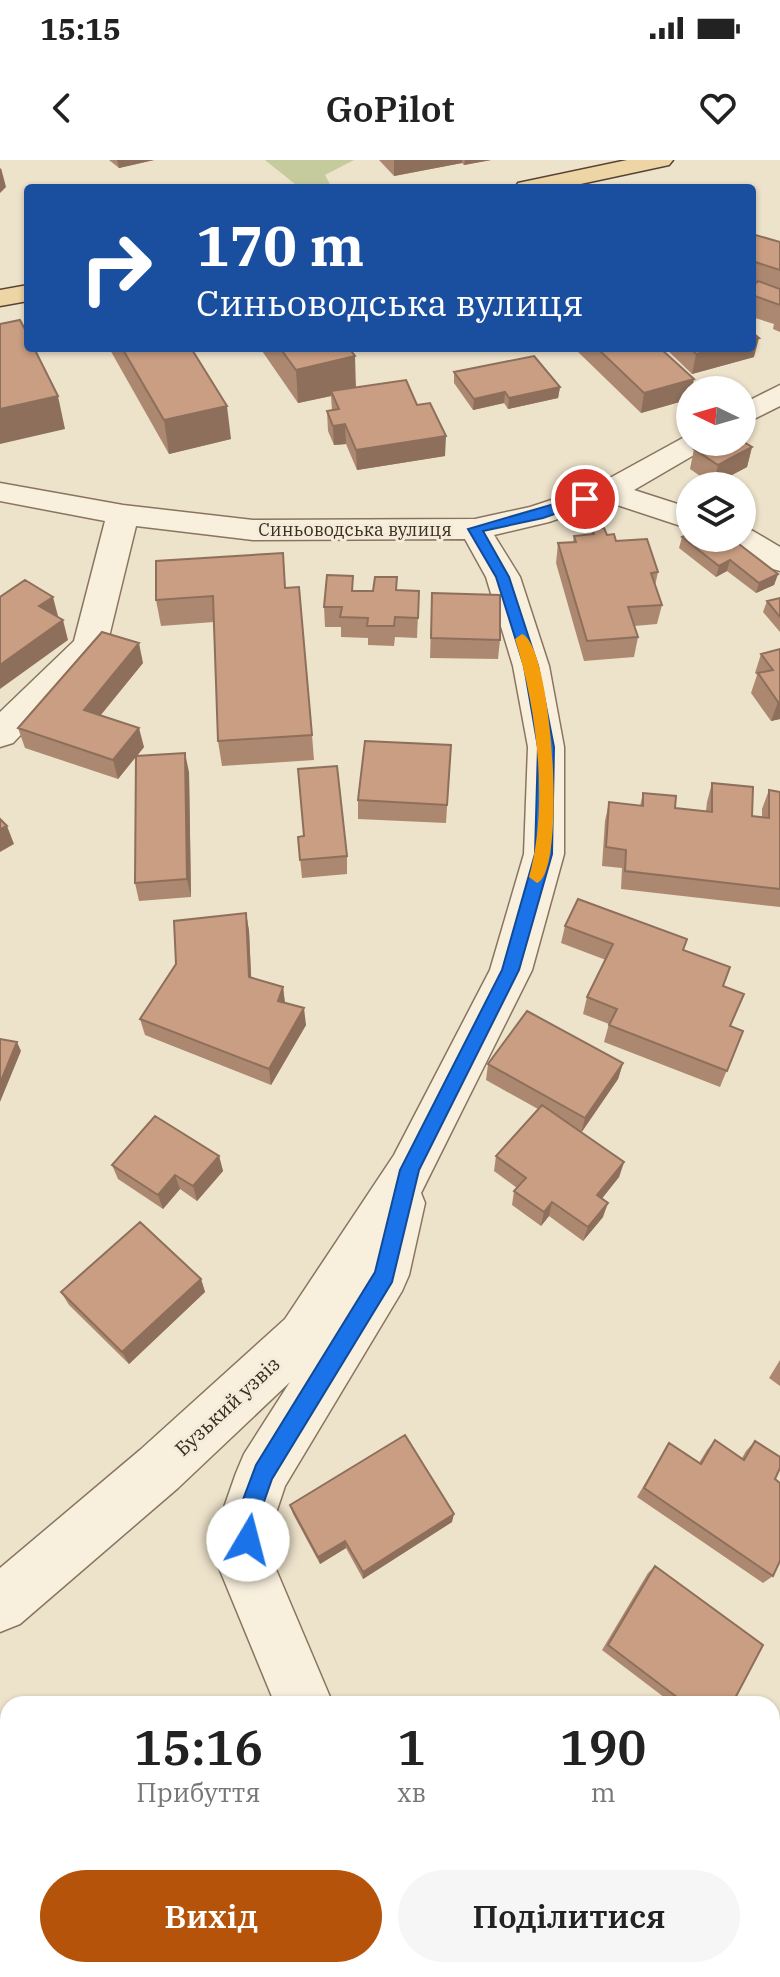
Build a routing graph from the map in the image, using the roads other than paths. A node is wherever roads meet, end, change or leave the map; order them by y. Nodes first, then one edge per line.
1 (661, 160) edge
2 (546, 184) edge
3 (24, 294) edge
4 (0, 298) edge
5 (780, 394) edge
6 (756, 408) edge
7 (676, 453) edge
8 (0, 492) edge
9 (608, 492) junction
10 (676, 514) edge
11 (123, 515) junction
12 (475, 529) junction
13 (756, 546) edge
14 (780, 561) edge
15 (0, 734) edge
16 (410, 1170) junction
17 (0, 1604) edge
18 (301, 1696) edge

1 - 2 main road
3 - 4 main road
5 - 6 street
7 - 9 street, Синьоводська вулиця
8 - 11 street, Синьоводська вулиця
9 - 10 street
9 - 12 street, Синьоводська вулиця
11 - 12 street, Синьоводська вулиця
11 - 15 street
12 - 16 street, Бузький узвіз
13 - 14 street
16 - 17 street, Бузький узвіз
16 - 18 street, Бузький узвіз

